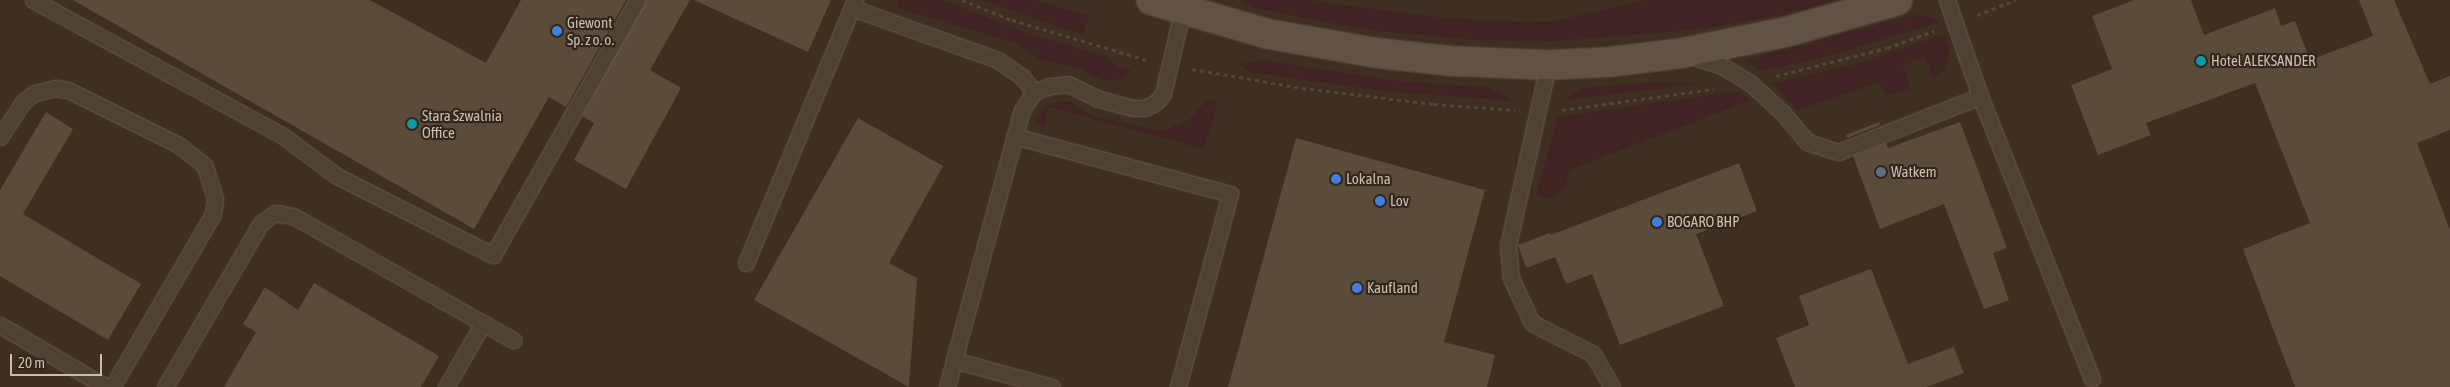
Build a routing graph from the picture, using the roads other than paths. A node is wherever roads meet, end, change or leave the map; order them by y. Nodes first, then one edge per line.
1 (33, 0) edge
2 (637, 0) edge
3 (1150, 0) edge
4 (1898, 0) edge
5 (1947, 0) edge
6 (853, 4) edge
7 (1184, 4) edge
8 (1682, 54) junction
9 (1548, 65) junction
10 (1034, 92) junction
11 (1980, 96) junction
12 (1014, 136) junction
13 (0, 137) edge
14 (746, 263) dead end
15 (483, 322) junction
16 (0, 325) edge
17 (513, 340) dead end
18 (954, 360) junction
19 (2092, 379) dead end
20 (106, 387) edge
21 (112, 387) edge
22 (165, 387) edge
23 (446, 387) edge
24 (947, 387) edge
25 (1052, 387) edge
26 (1178, 387) edge
27 (1612, 387) edge

1 - 2 lane
3 - 7 main road
4 - 8 main road
5 - 11 lane
6 - 10 lane
6 - 14 lane
7 - 9 main road
7 - 10 lane
8 - 9 main road
8 - 11 lane
9 - 27 lane
10 - 12 lane
11 - 19 lane
12 - 18 lane
12 - 26 lane
13 - 21 lane
15 - 17 lane
15 - 22 lane
15 - 23 lane
16 - 20 lane
18 - 24 lane
18 - 25 lane

